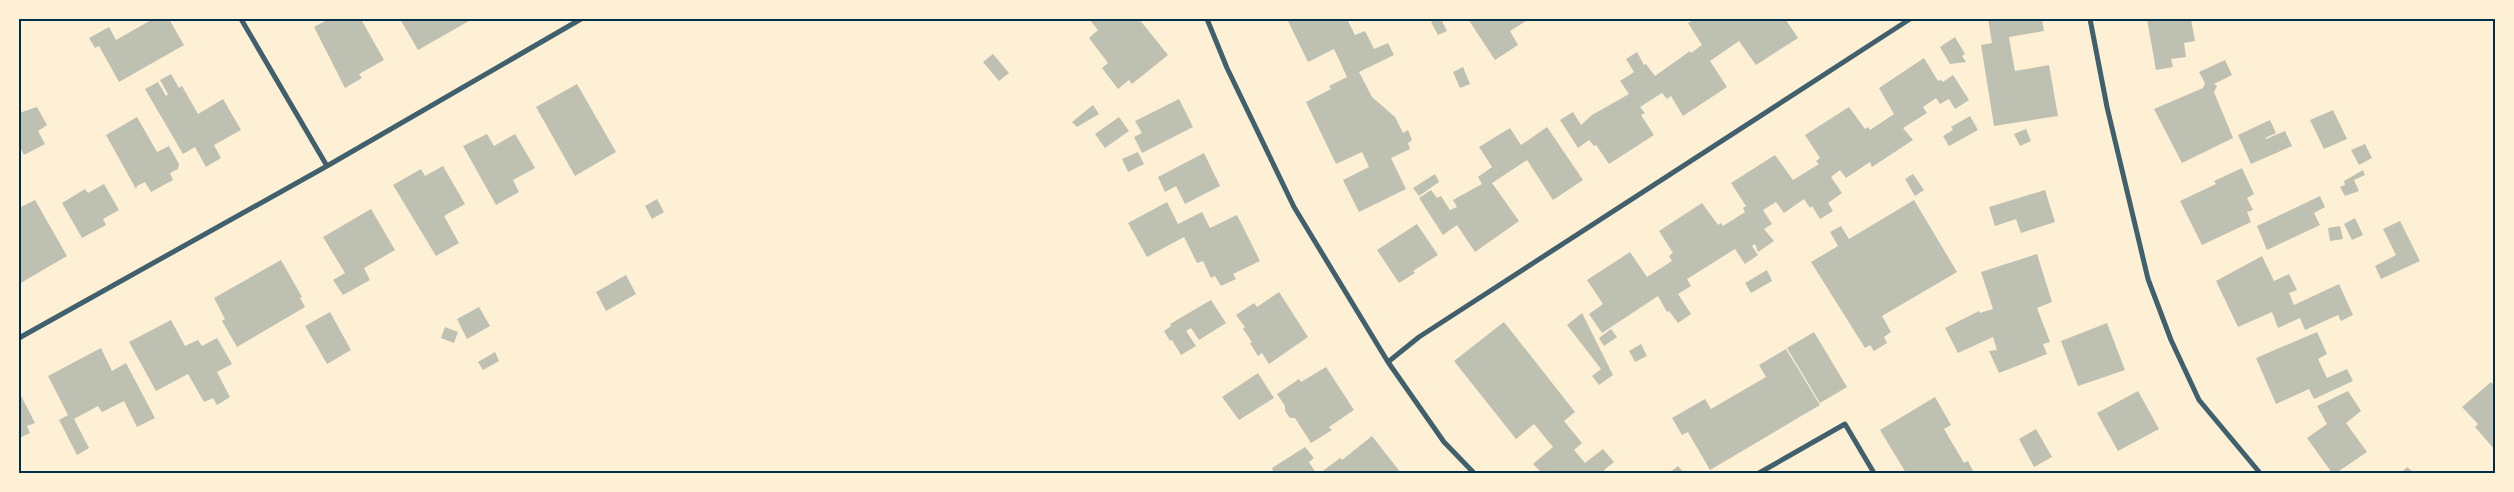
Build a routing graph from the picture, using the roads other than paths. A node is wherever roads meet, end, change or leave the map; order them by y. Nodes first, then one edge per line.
1 (241, 19) edge
2 (580, 19) edge
3 (1207, 19) edge
4 (1910, 19) edge
5 (2090, 19) edge
6 (327, 166) junction
7 (19, 338) edge
8 (1388, 362) junction
9 (1474, 473) edge
10 (1759, 473) edge
11 (1874, 473) edge
12 (2260, 473) edge

1 - 6 street
2 - 6 street
3 - 8 street
4 - 8 street
5 - 12 street
6 - 7 street
8 - 9 street
10 - 11 street

